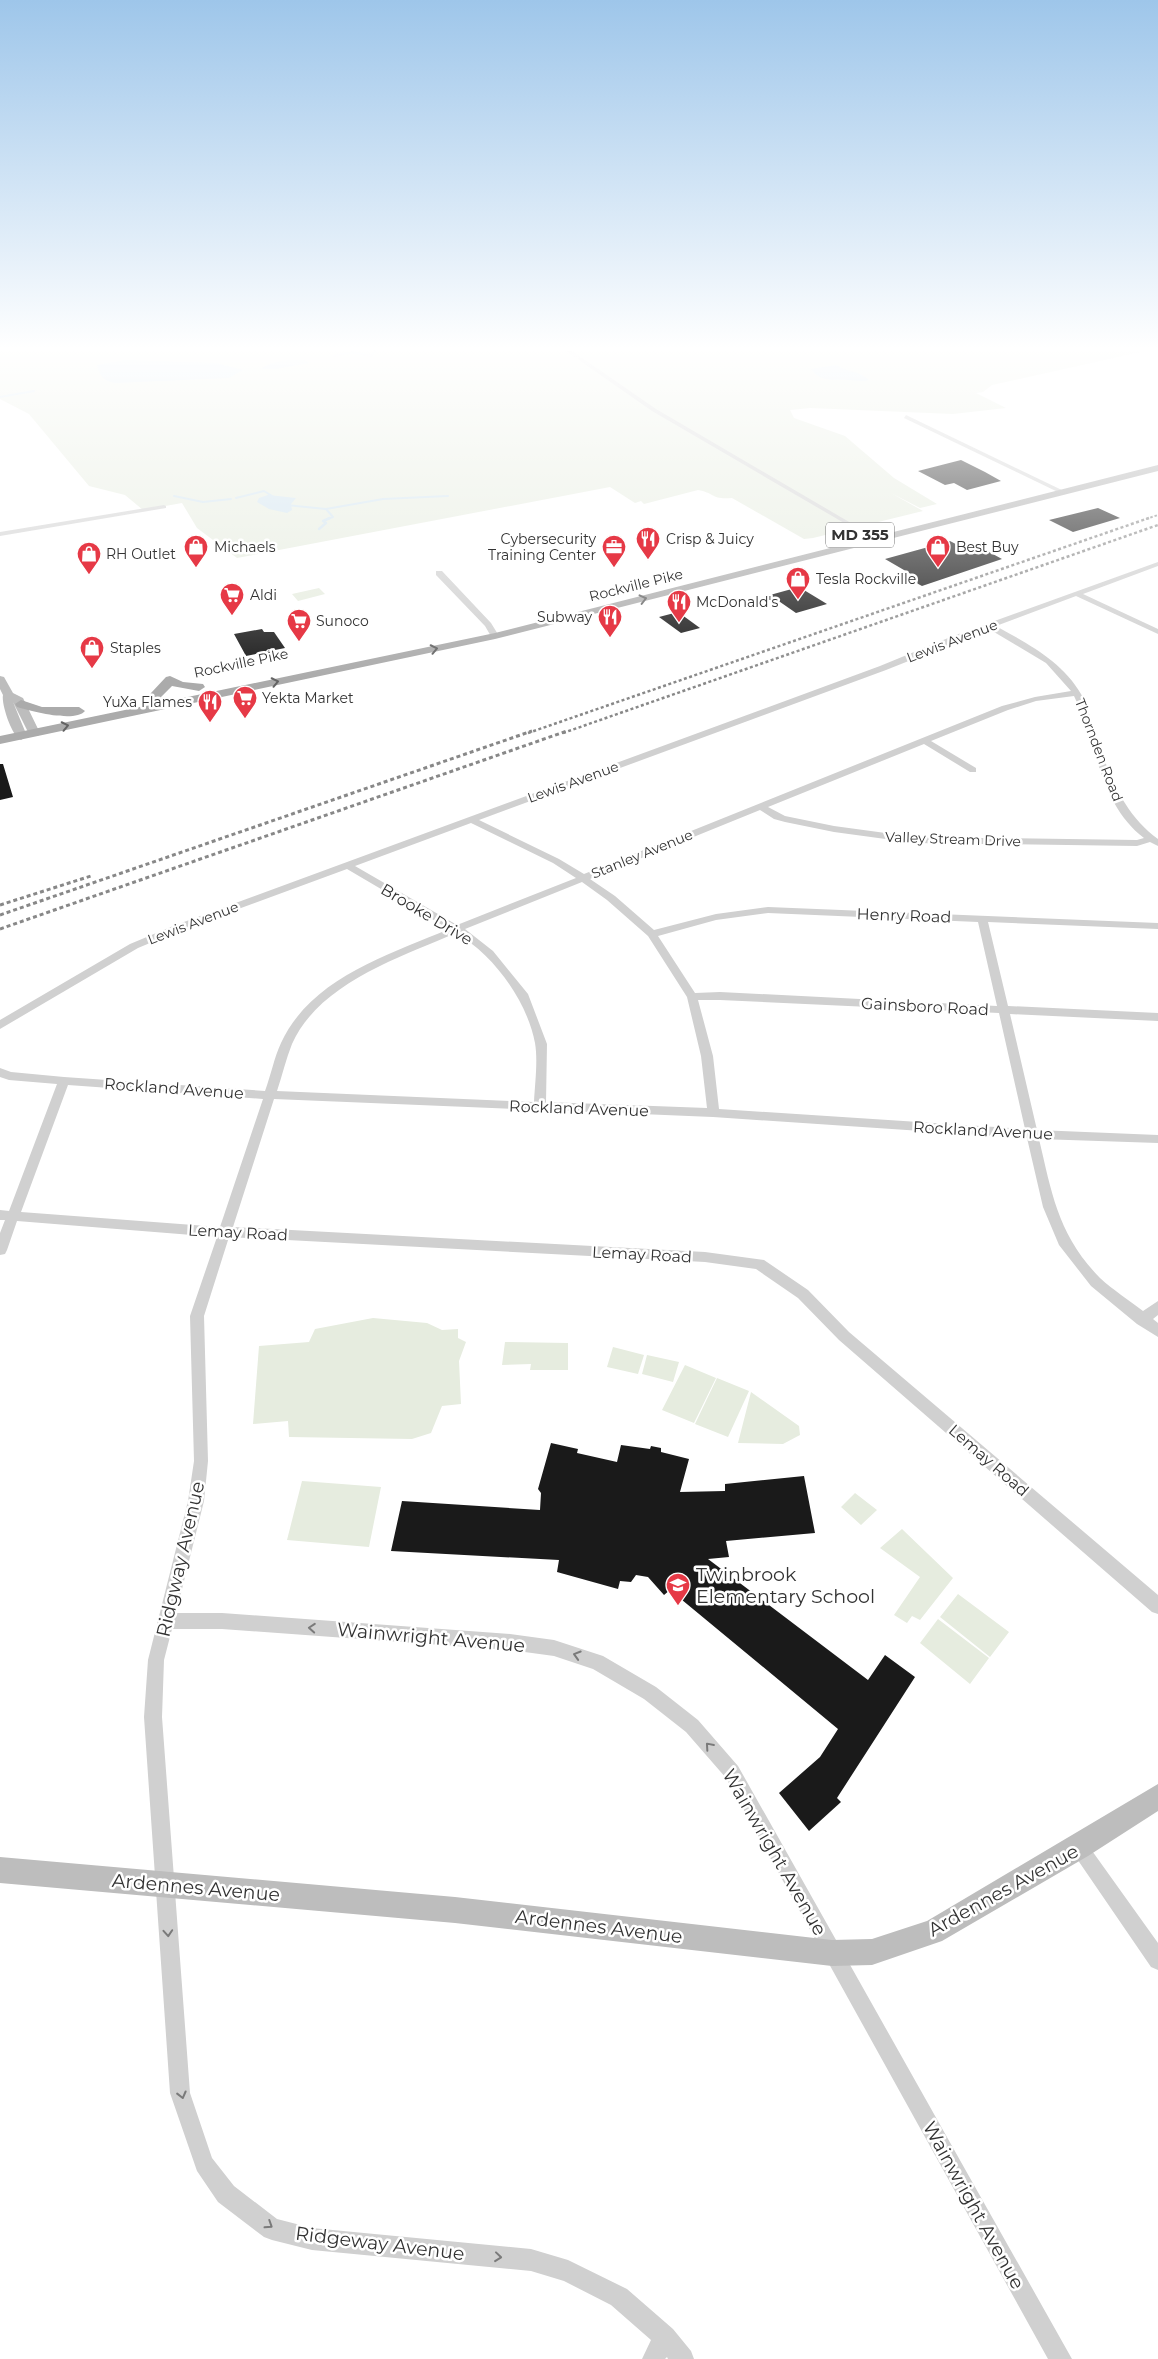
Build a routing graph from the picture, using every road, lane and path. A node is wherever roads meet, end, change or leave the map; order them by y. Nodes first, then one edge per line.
1 (741, 461) edge
2 (999, 461) edge
3 (1158, 461) edge
4 (1158, 468) edge
5 (1053, 487) junction
6 (1064, 493) junction
7 (164, 506) dead end
8 (966, 513) junction
9 (0, 534) edge
10 (865, 534) junction
11 (877, 540) junction
12 (1156, 566) edge
13 (439, 573) dead end
14 (1077, 594) junction
15 (990, 626) junction
16 (492, 630) junction
17 (1158, 632) edge
18 (0, 679) edge
19 (1077, 693) junction
20 (10, 695) junction
21 (21, 704) junction
22 (78, 711) junction
23 (0, 727) edge
24 (32, 727) junction
25 (18, 730) junction
26 (0, 740) edge
27 (924, 740) junction
28 (973, 770) dead end
29 (760, 806) junction
30 (472, 820) junction
31 (1155, 841) edge
32 (348, 865) junction
33 (583, 878) junction
34 (982, 918) junction
35 (1158, 926) edge
36 (457, 929) junction
37 (652, 934) junction
38 (692, 997) junction
39 (1004, 1010) junction
40 (1158, 1017) edge
41 (0, 1025) edge
42 (0, 1072) edge
43 (64, 1080) junction
44 (270, 1095) junction
45 (540, 1107) junction
46 (713, 1113) junction
47 (1032, 1134) junction
48 (1158, 1139) edge
49 (7, 1216) edge
50 (223, 1232) junction
51 (0, 1250) edge
52 (1158, 1307) edge
53 (1142, 1320) junction
54 (1158, 1331) edge
55 (1158, 1606) edge
56 (165, 1621) junction
57 (1158, 1796) edge
58 (1079, 1847) junction
59 (0, 1870) edge
60 (164, 1885) junction
61 (832, 1953) junction
62 (1158, 1960) edge
63 (665, 2337) junction
64 (652, 2359) edge
65 (683, 2359) edge
66 (1061, 2359) edge

1 - 10 street
2 - 5 street
3 - 5 main road, Rockville Pike / MD 355
4 - 6 main road, Rockville Pike / MD 355
5 - 6 street
5 - 8 main road, Rockville Pike / MD 355
6 - 8 main road, Rockville Pike / MD 355
7 - 9 street
8 - 10 main road, Rockville Pike / MD 355
8 - 11 main road, Rockville Pike / MD 355
10 - 11 street
10 - 16 main road, Rockville Pike / MD 355
16 -> 11 main road, Rockville Pike / MD 355
12 - 14 street, Lewis Avenue
13 - 16 street
14 - 15 street, Lewis Avenue
14 - 17 street
15 - 19 street, Thornden Road
15 - 30 street, Lewis Avenue
16 - 22 main road, Rockville Pike / MD 355
24 -> 16 main road, Rockville Pike / MD 355
18 - 20 street
19 - 27 street, Stanley Avenue
19 - 31 street, Thornden Road
20 - 21 street
20 - 25 street
21 - 22 main road
21 - 24 street
22 - 24 main road, Rockville Pike / MD 355
23 - 25 main road, Rockville Pike / MD 355
24 - 25 main road, Rockville Pike / MD 355
25 - 26 main road, Rockville Pike / MD 355
27 - 28 street
27 - 29 street, Stanley Avenue
29 - 31 street, Valley Stream Drive
29 - 33 street, Stanley Avenue
30 - 32 street, Lewis Avenue
30 - 33 street
32 - 36 street, Brooke Drive
32 - 41 street, Lewis Avenue
33 - 36 street, Stanley Avenue
33 - 37 street
34 - 35 street, Henry Road
34 - 37 street, Henry Road
34 - 39 street
36 - 44 street, Stanley Avenue
36 - 45 street, Brooke Drive
37 - 38 street
38 - 39 street, Gainsboro Road
38 - 46 street
39 - 40 street, Gainsboro Road
39 - 47 street
42 - 43 street, Rockland Avenue
43 - 44 street, Rockland Avenue
43 - 49 street
44 - 45 street, Rockland Avenue
44 - 50 street, Ridgway Avenue
45 - 46 street, Rockland Avenue
46 - 47 street, Rockland Avenue
47 - 48 street, Rockland Avenue
47 - 53 street
49 - 50 street, Lemay Road
49 - 51 street
50 - 55 street, Lemay Road
50 - 56 street, Ridgway Avenue
52 - 53 street
53 - 54 street
56 - 60 street, Ridgway Avenue
61 -> 56 street, Wainwright Avenue
57 - 58 street, Ardennes Avenue
58 - 61 street, Ardennes Avenue
58 - 62 street
59 - 60 street, Ardennes Avenue
60 - 61 street, Ardennes Avenue
60 -> 63 street, Ridgeway Avenue
61 - 66 street, Wainwright Avenue
63 - 64 street
63 - 65 street, Ridgeway Avenue

